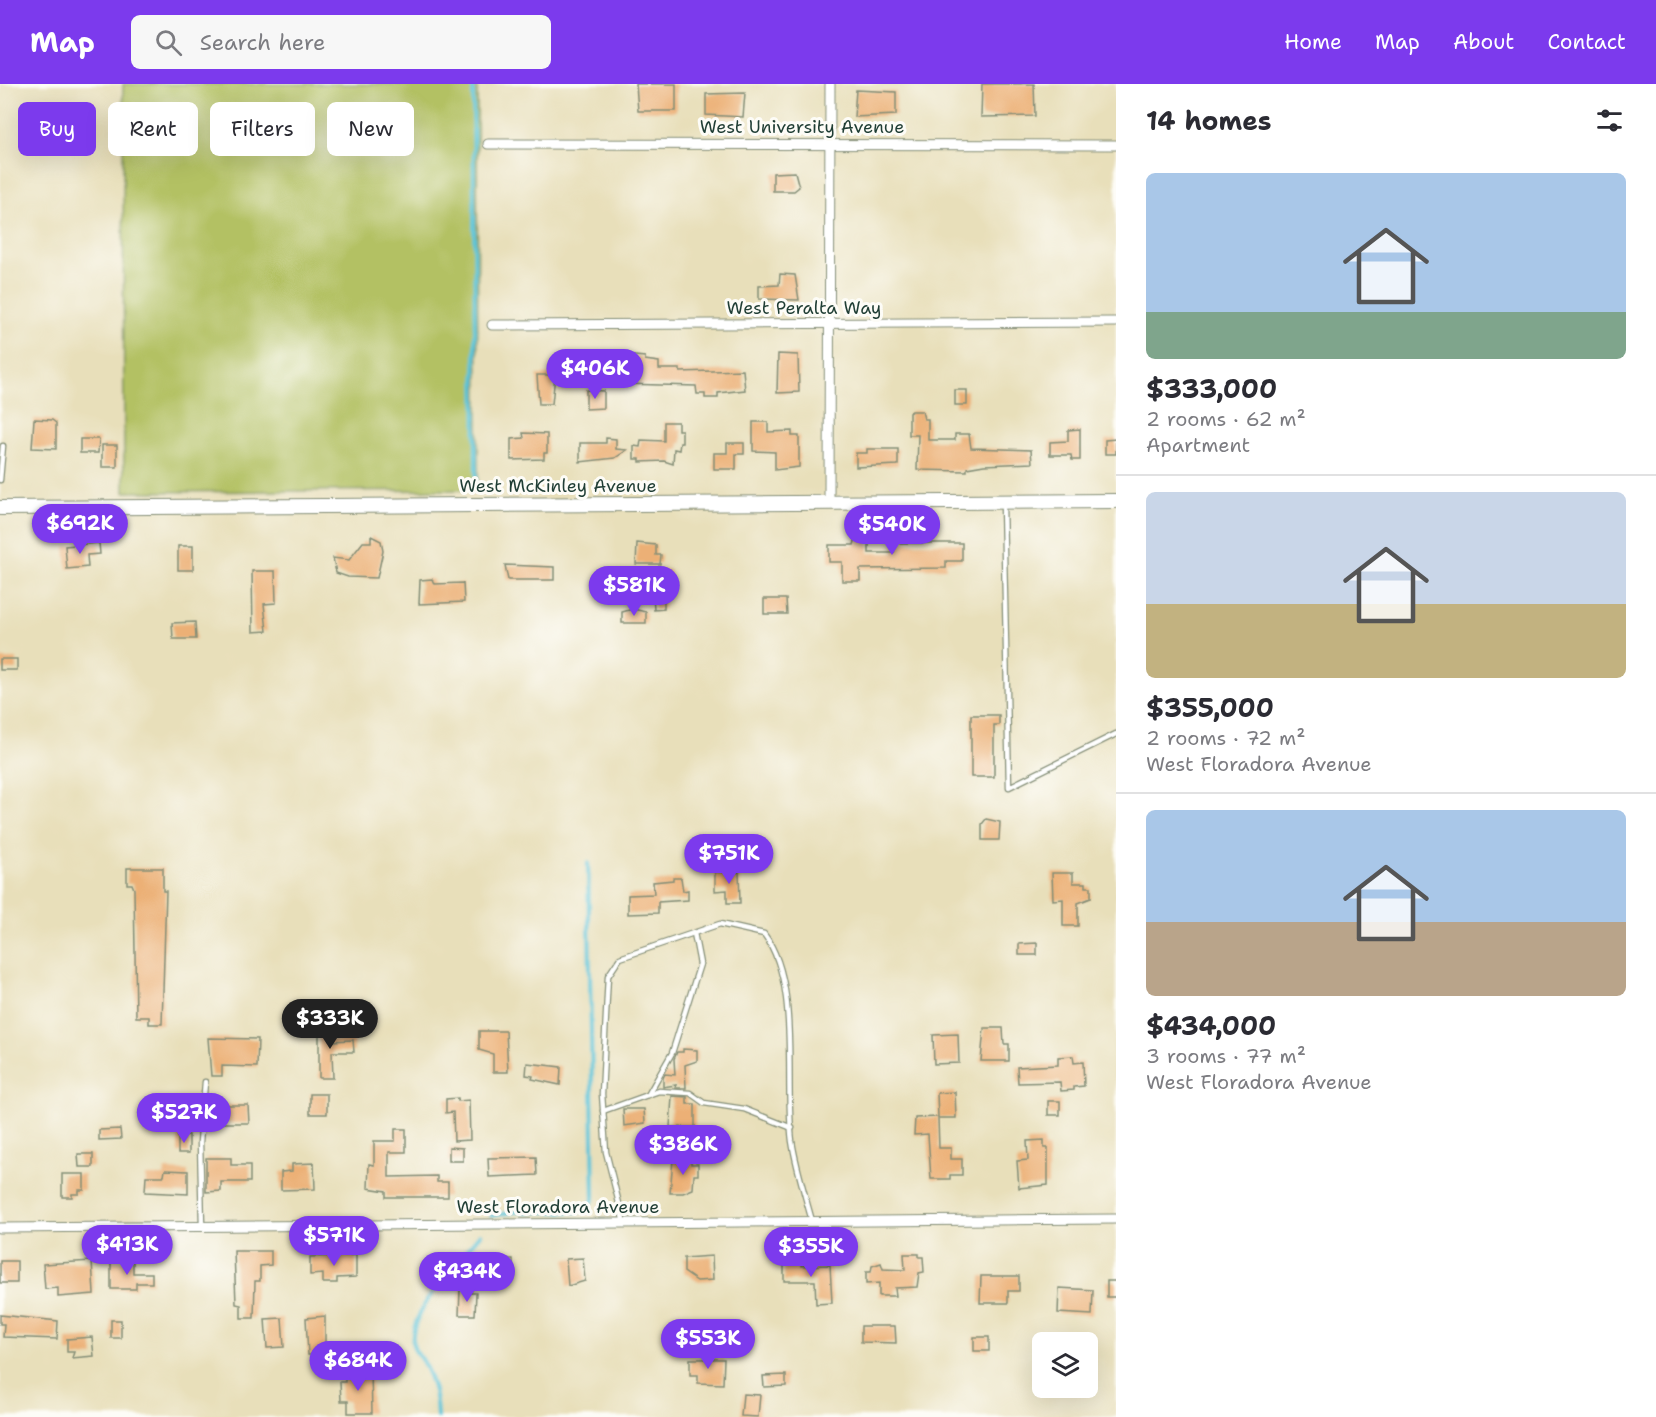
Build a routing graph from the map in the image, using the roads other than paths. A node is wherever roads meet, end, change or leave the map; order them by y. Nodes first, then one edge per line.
1 (830, 84) edge
2 (831, 143) junction
3 (488, 144) dead end
4 (1116, 146) edge
5 (1116, 322) edge
6 (492, 325) dead end
7 (831, 325) junction
8 (3, 446) dead end
9 (0, 480) edge
10 (1116, 501) edge
11 (829, 502) junction
12 (1002, 502) junction
13 (0, 508) edge
14 (1116, 734) edge
15 (694, 933) junction
16 (205, 1082) dead end
17 (648, 1095) junction
18 (603, 1111) junction
19 (792, 1128) junction
20 (1116, 1219) edge
21 (812, 1221) junction
22 (624, 1222) junction
23 (202, 1226) junction
24 (0, 1228) edge

1 - 2 street
2 - 3 street, West University Avenue
2 - 4 street, West University Avenue
2 - 7 street
5 - 7 street, West Peralta Way
6 - 7 street, West Peralta Way
7 - 11 street
8 - 9 lane
10 - 12 main road, West McKinley Avenue
11 - 12 main road, West McKinley Avenue
11 - 13 main road, West McKinley Avenue
12 - 14 lane
15 - 17 lane
15 - 18 lane
15 - 19 lane
16 - 23 lane
17 - 18 lane
17 - 19 lane
18 - 22 lane
19 - 21 lane
20 - 21 street, West Floradora Avenue
21 - 22 street, West Floradora Avenue
22 - 23 street, West Floradora Avenue
23 - 24 street, West Floradora Avenue

